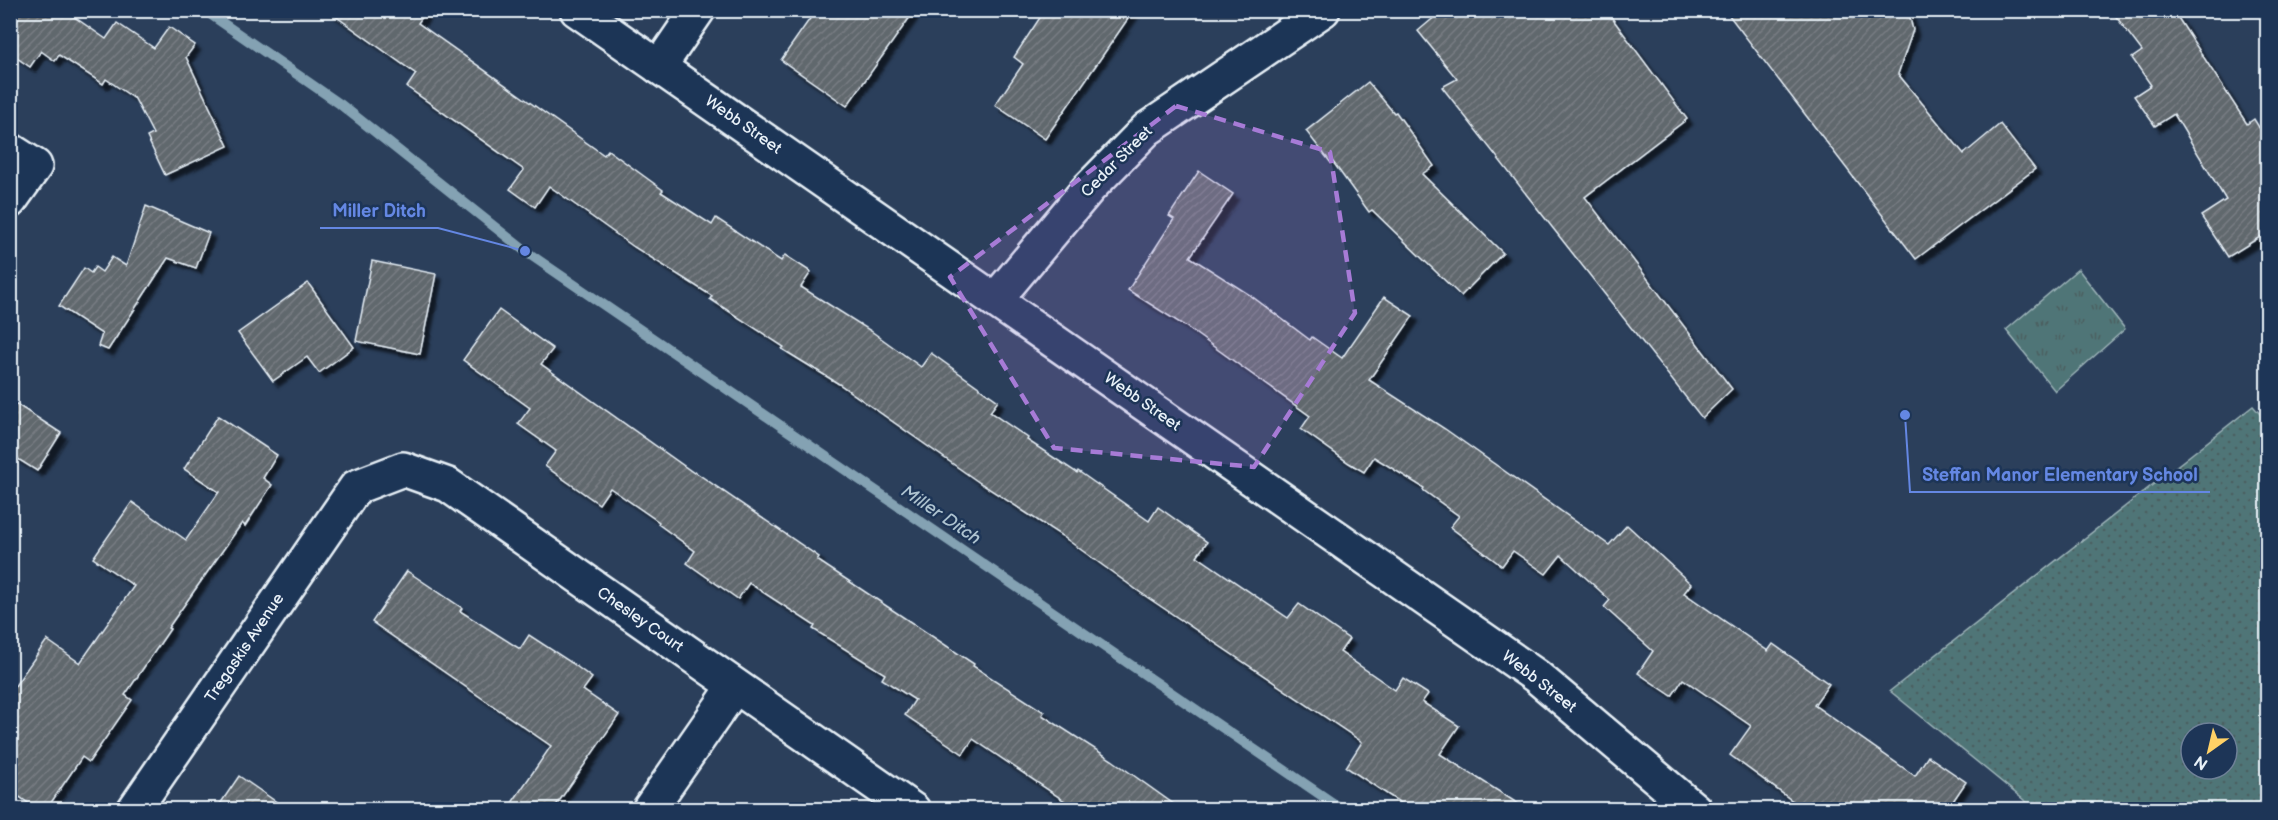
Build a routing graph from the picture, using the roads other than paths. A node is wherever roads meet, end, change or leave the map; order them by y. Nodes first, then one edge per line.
1 (577, 10) edge
2 (698, 10) edge
3 (1323, 10) edge
4 (659, 67) junction
5 (23, 158) edge
6 (10, 201) edge
7 (995, 300) junction
8 (356, 487) joint
9 (735, 686) junction
10 (134, 810) edge
11 (649, 810) edge
12 (913, 810) edge
13 (1695, 810) edge

1 - 4 street, Webb Street
2 - 4 street
3 - 7 street, Cedar Street
4 - 7 street, Webb Street
5 - 6 street
7 - 13 street, Webb Street
8 - 9 street, Chesley Court
8 - 10 street, Tregaskis Avenue
9 - 11 street
9 - 12 street, Chesley Court

